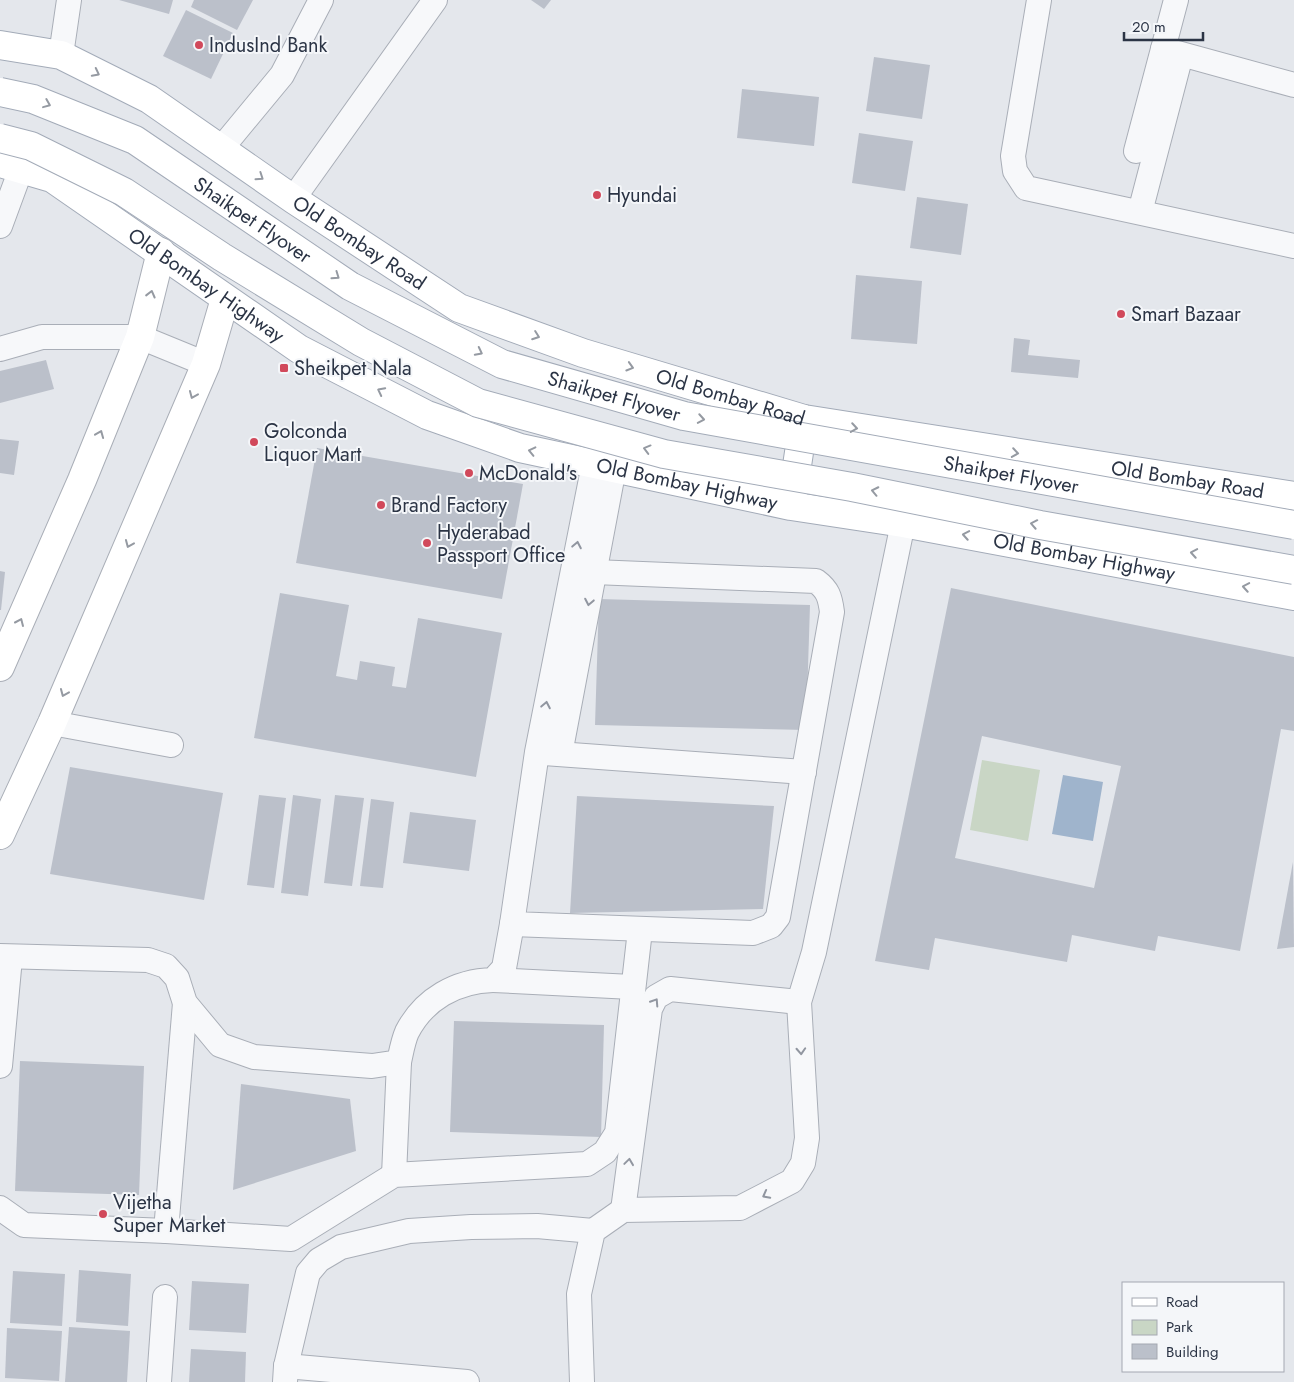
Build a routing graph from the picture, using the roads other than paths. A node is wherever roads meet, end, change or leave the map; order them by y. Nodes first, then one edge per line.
1 (69, 0) edge
2 (321, 0) edge
3 (435, 0) edge
4 (1039, 0) edge
5 (1176, 0) edge
6 (0, 45) edge
7 (1172, 52) junction
8 (61, 55) junction
9 (1294, 84) edge
10 (0, 92) edge
11 (0, 138) edge
12 (220, 150) junction
13 (1136, 151) dead end
14 (10, 166) edge
15 (293, 199) junction
16 (1140, 212) junction
17 (0, 226) edge
18 (1294, 246) edge
19 (162, 252) junction
20 (225, 299) junction
21 (140, 337) junction
22 (0, 349) edge
23 (206, 364) junction
24 (804, 419) junction
25 (604, 466) junction
26 (1294, 496) edge
27 (791, 506) junction
28 (903, 523) junction
29 (1294, 525) edge
30 (1294, 570) edge
31 (594, 572) junction
32 (1294, 596) edge
33 (0, 667) edge
34 (52, 722) junction
35 (171, 745) dead end
36 (548, 753) junction
37 (804, 772) junction
38 (0, 835) edge
39 (512, 924) junction
40 (640, 930) junction
41 (5, 957) edge
42 (493, 980) junction
43 (4, 984) edge
44 (632, 987) junction
45 (798, 1002) junction
46 (185, 1003) junction
47 (399, 1062) junction
48 (0, 1066) edge
49 (394, 1175) junction
50 (0, 1208) edge
51 (623, 1210) junction
52 (166, 1231) junction
53 (594, 1231) junction
54 (164, 1297) dead end
55 (286, 1374) edge
56 (158, 1382) edge
57 (467, 1382) edge
58 (582, 1382) edge

1 - 8 street
2 - 12 street
3 - 15 street
4 - 16 street
5 - 7 street
6 - 8 main road
7 - 9 street
7 - 13 street
7 - 16 street
8 -> 12 main road
10 -> 29 main road, Shaikpet Flyover, bridge
30 -> 11 main road, Shaikpet Flyover, bridge
12 -> 15 main road, Old Bombay Road
14 - 17 street
14 - 19 main road, Old Bombay Highway
15 -> 24 main road, Old Bombay Road
16 - 18 street
19 - 20 main road, Old Bombay Highway
21 -> 19 main road
20 - 23 main road
25 -> 20 main road, Old Bombay Highway
21 - 22 street
21 - 23 street
33 -> 21 main road
23 -> 34 main road
24 -> 26 main road, Old Bombay Road
24 - 27 main road
25 - 27 main road, Old Bombay Highway
25 - 31 street
36 -> 25 street
27 - 28 main road, Old Bombay Highway
32 -> 28 main road, Old Bombay Highway
28 - 45 street
31 -> 36 street
31 - 37 street
34 - 35 street
34 - 38 main road
36 - 37 street
36 - 39 street
37 - 40 street
39 - 40 street
39 - 42 street
40 - 44 street
41 - 43 street
41 - 46 street
42 - 44 street
42 - 47 street
43 - 48 street
44 - 49 street
45 -> 51 street
51 -> 45 street
46 - 47 street
46 - 52 street
47 - 49 street
49 - 52 street
50 - 52 street
51 - 53 street
53 - 55 street
53 - 58 street
54 - 56 street
55 - 57 street

